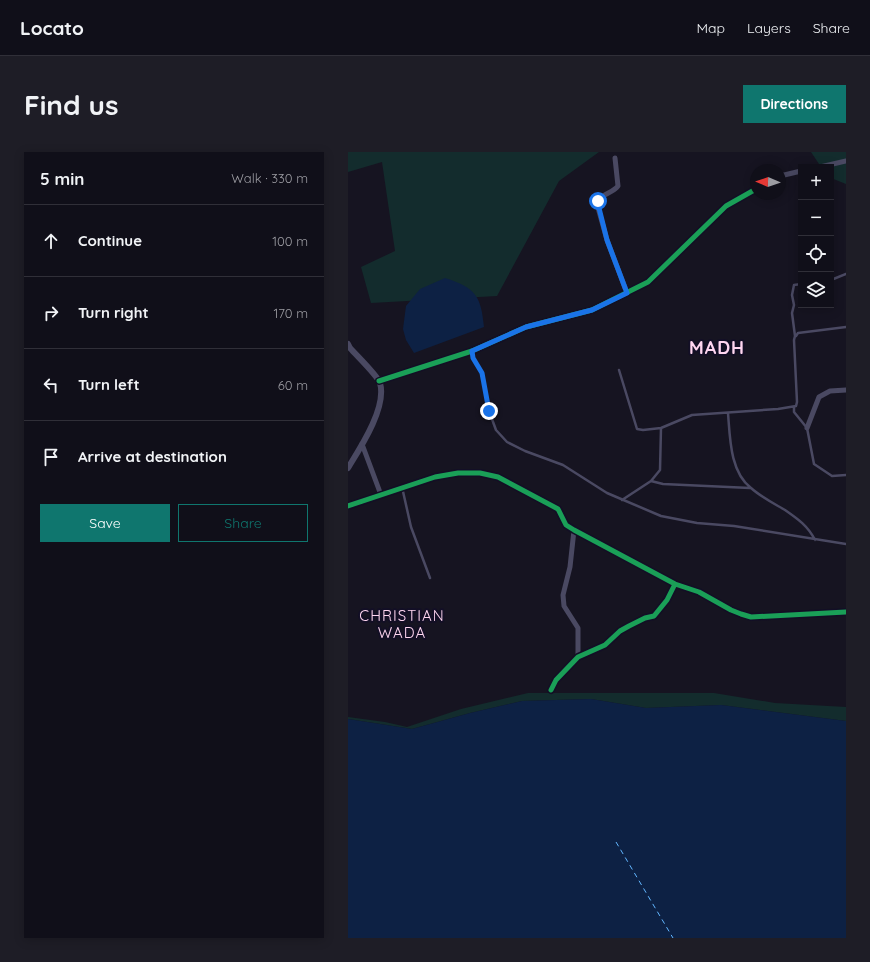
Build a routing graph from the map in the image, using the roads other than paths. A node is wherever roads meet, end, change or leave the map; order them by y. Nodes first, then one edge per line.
1 (615, 158) dead end
2 (846, 161) edge
3 (833, 164) edge
4 (798, 172) edge
5 (786, 175) edge
6 (750, 192) edge
7 (846, 274) edge
8 (834, 279) edge
9 (798, 284) edge
10 (627, 293) junction
11 (846, 327) edge
12 (795, 336) junction
13 (348, 347) edge
14 (472, 351) junction
15 (619, 370) dead end
16 (379, 381) junction
17 (846, 390) edge
18 (794, 407) junction
19 (728, 413) junction
20 (661, 428) junction
21 (807, 428) junction
22 (362, 444) junction
23 (348, 468) edge
24 (846, 475) edge
25 (651, 481) junction
26 (402, 487) junction
27 (750, 488) junction
28 (381, 495) junction
29 (622, 500) junction
30 (348, 506) edge
31 (574, 530) junction
32 (816, 540) junction
33 (846, 544) edge
34 (430, 578) dead end
35 (675, 584) junction
36 (846, 612) edge
37 (578, 657) junction
38 (551, 690) dead end

1 - 10 street
2 - 3 street
4 - 5 street
6 - 10 street
7 - 8 lane
9 - 12 lane
10 - 14 street
11 - 12 lane
12 - 18 lane
13 - 16 street
14 - 16 street
14 - 29 lane
15 - 20 lane
16 - 22 street
17 - 21 street
18 - 19 lane
18 - 21 lane
19 - 20 lane
19 - 27 lane
20 - 25 lane
21 - 24 lane
22 - 23 street
22 - 28 street
25 - 27 lane
25 - 29 lane
26 - 28 street
26 - 31 street
26 - 34 lane
27 - 32 lane
28 - 30 street
29 - 32 lane
31 - 35 street
31 - 37 street
32 - 33 lane
35 - 36 street
35 - 37 street
37 - 38 street

